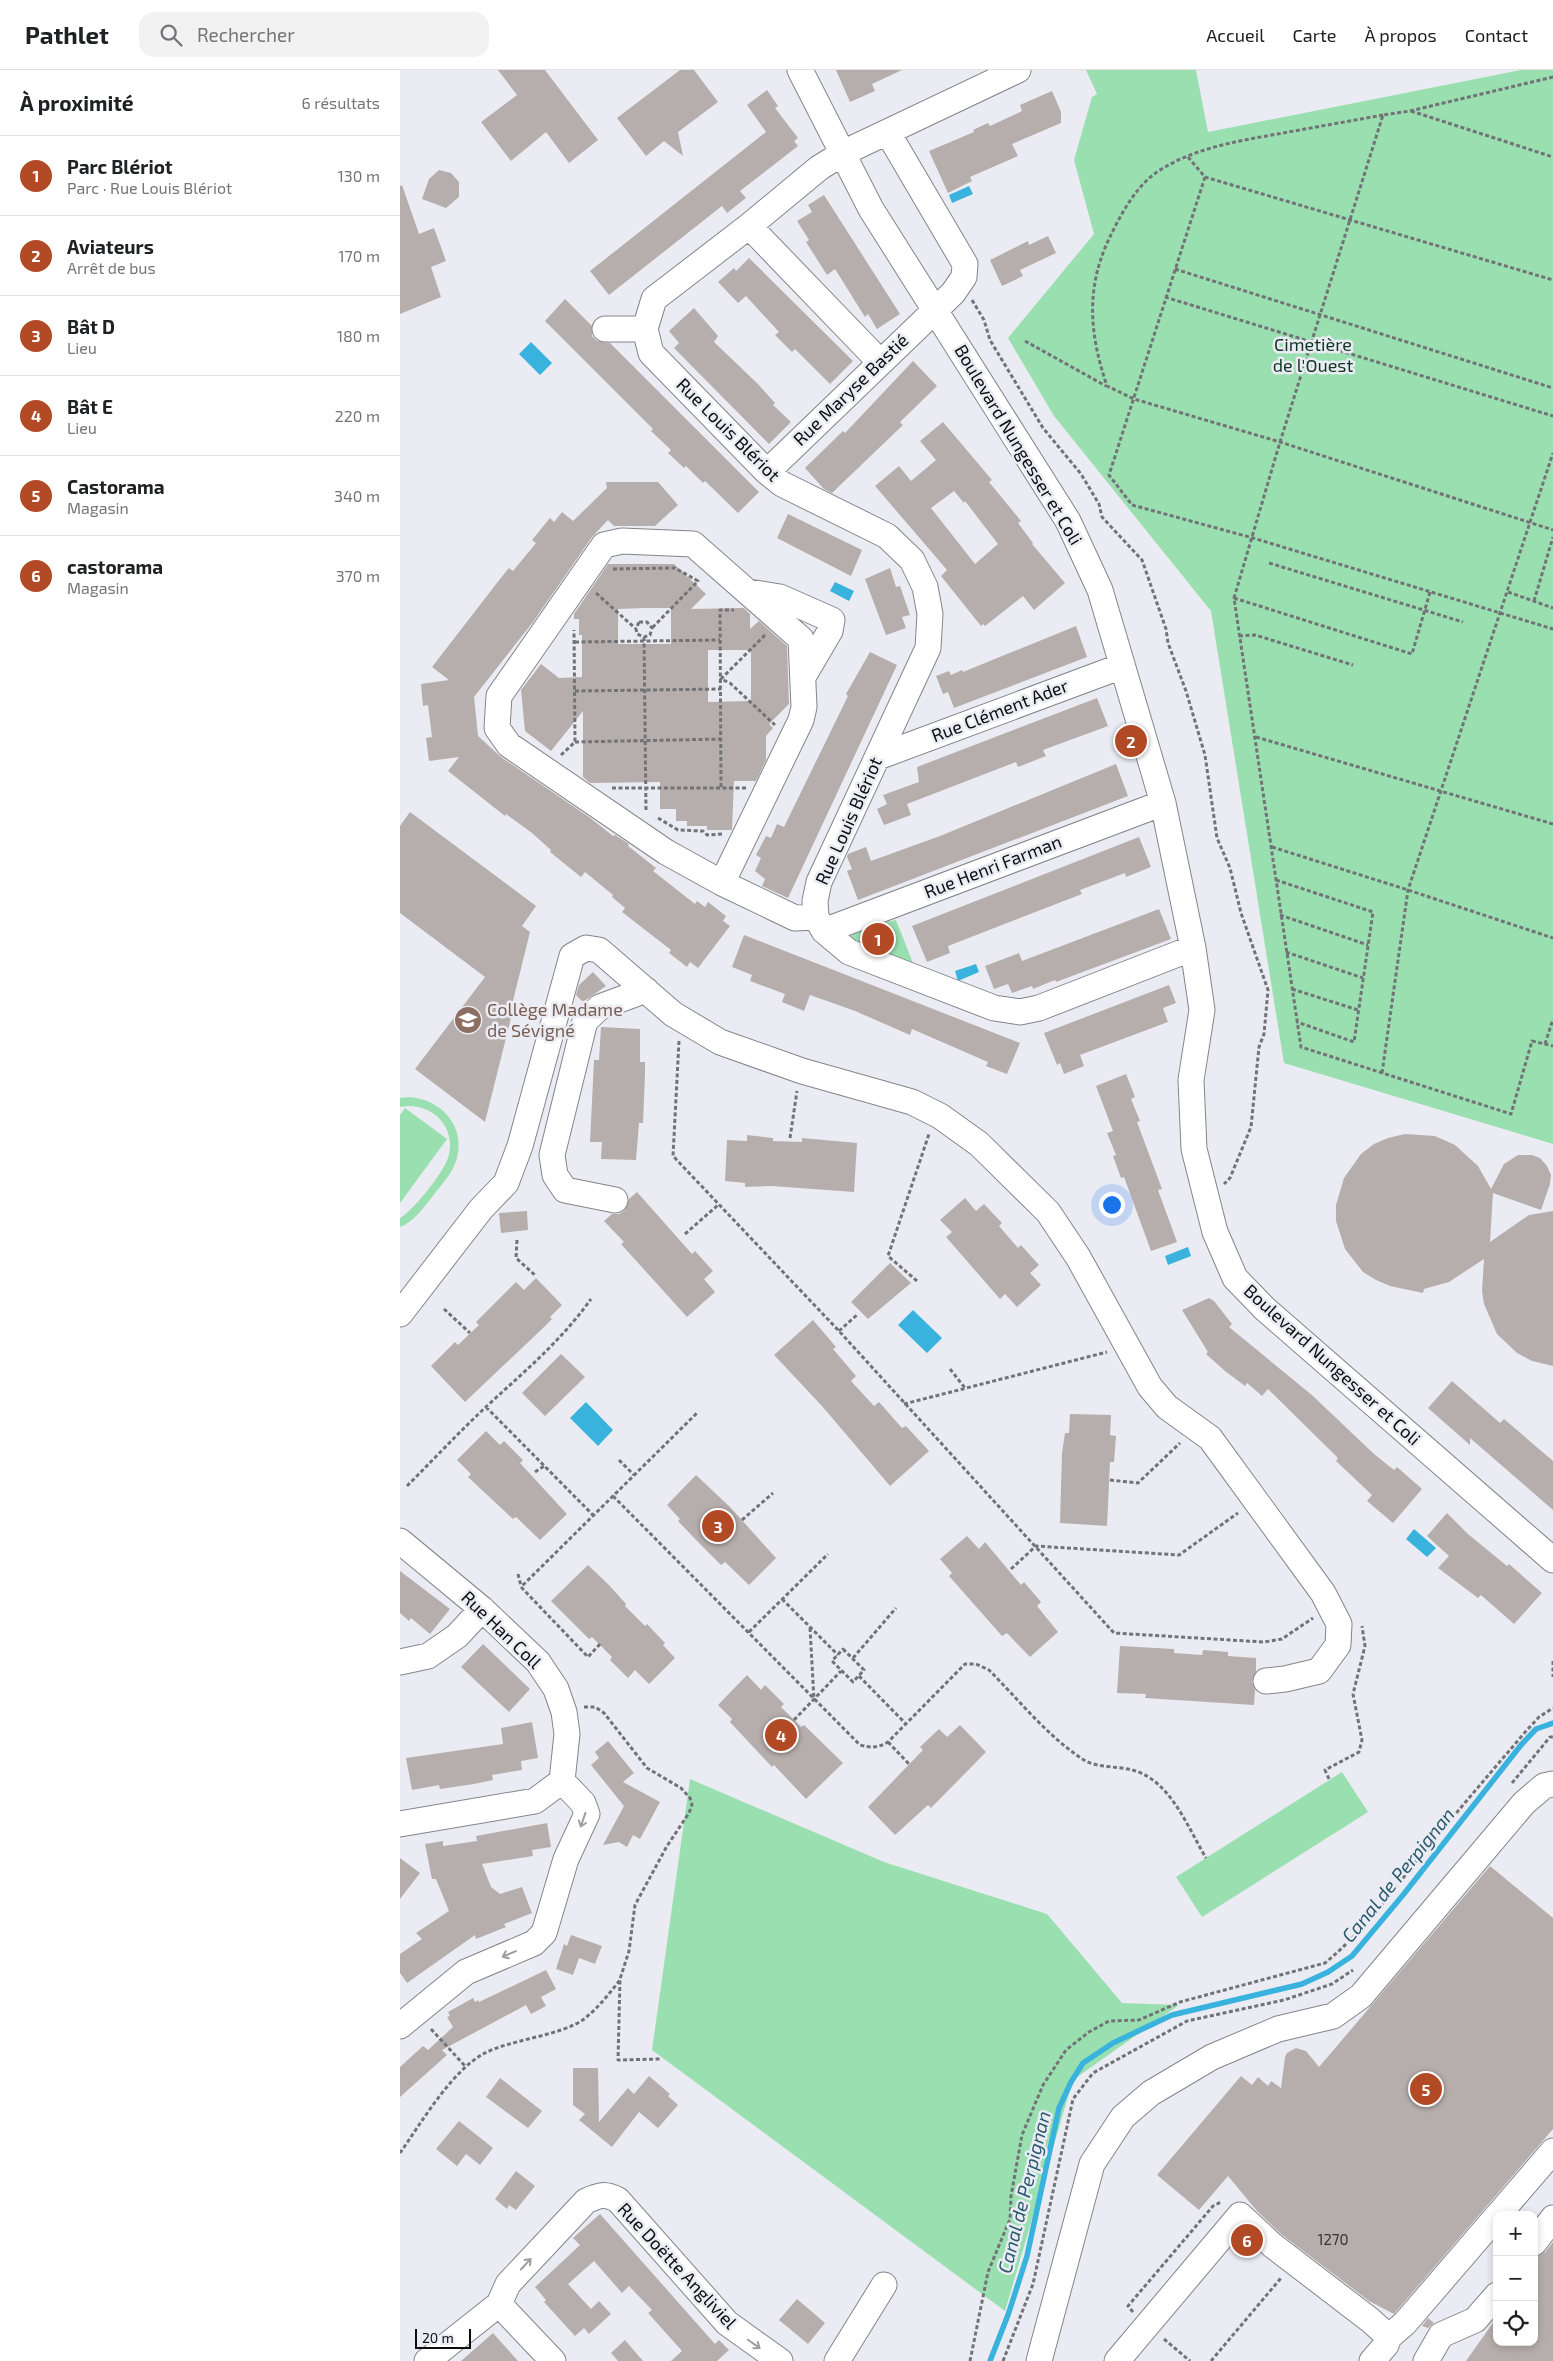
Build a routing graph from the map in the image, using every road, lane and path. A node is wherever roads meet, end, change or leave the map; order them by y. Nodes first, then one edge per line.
1 (800, 70) edge
2 (1018, 70) edge
3 (1553, 77) edge
4 (1410, 111) junction
5 (1383, 115) junction
6 (888, 133) junction
7 (843, 153) junction
8 (1188, 157) junction
9 (1553, 157) edge
10 (1205, 177) junction
11 (1349, 219) junction
12 (749, 226) junction
13 (1175, 269) junction
14 (1553, 280) edge
15 (1165, 297) junction
16 (935, 309) junction
17 (1320, 314) junction
18 (606, 329) dead end
19 (645, 329) junction
20 (1024, 341) dead end
21 (1312, 341) junction
22 (880, 362) junction
23 (1107, 386) junction
24 (1553, 388) edge
25 (1134, 399) junction
26 (1553, 416) edge
27 (1280, 442) junction
28 (1553, 453) edge
29 (767, 472) junction
30 (1531, 524) junction
31 (1553, 530) edge
32 (1553, 537) edge
33 (1253, 538) junction
34 (1269, 563) dead end
35 (604, 569) dead end
36 (581, 578) junction
37 (748, 592) junction
38 (1430, 592) junction
39 (1508, 592) junction
40 (1234, 598) junction
41 (1534, 601) junction
42 (1553, 608) edge
43 (1424, 610) junction
44 (1501, 613) junction
45 (780, 620) junction
46 (1463, 622) dead end
47 (636, 628) junction
48 (652, 628) junction
49 (1553, 629) edge
50 (574, 630) dead end
51 (1239, 636) junction
52 (644, 639) junction
53 (720, 640) junction
54 (575, 642) junction
55 (1352, 665) dead end
56 (1122, 666) junction
57 (803, 677) junction
58 (721, 679) junction
59 (721, 689) junction
60 (644, 690) junction
61 (575, 691) junction
62 (1256, 736) junction
63 (722, 739) junction
64 (645, 740) junction
65 (792, 740) junction
66 (575, 742) junction
67 (878, 757) junction
68 (546, 770) junction
69 (721, 787) junction
70 (645, 788) junction
71 (768, 788) junction
72 (1440, 791) junction
73 (593, 802) junction
74 (1163, 803) junction
75 (1553, 824) edge
76 (740, 847) junction
77 (1272, 847) junction
78 (683, 862) junction
79 (1276, 880) junction
80 (722, 884) junction
81 (1408, 890) junction
82 (1280, 915) junction
83 (820, 924) junction
84 (1553, 938) edge
85 (1368, 945) junction
86 (1193, 948) junction
87 (1286, 952) junction
88 (1363, 978) junction
89 (1292, 989) junction
90 (646, 990) junction
91 (1358, 1010) junction
92 (1553, 1019) edge
93 (681, 1020) junction
94 (1297, 1022) junction
95 (1545, 1044) junction
96 (1553, 1046) edge
97 (802, 1071) junction
98 (1382, 1073) junction
99 (940, 1116) junction
100 (790, 1138) dead end
101 (615, 1200) dead end
102 (718, 1205) junction
103 (685, 1234) dead end
104 (517, 1240) dead end
105 (536, 1276) dead end
106 (917, 1281) dead end
107 (591, 1299) dead end
108 (444, 1309) dead end
109 (400, 1314) edge
110 (858, 1314) dead end
111 (838, 1331) junction
112 (470, 1333) dead end
113 (1126, 1344) junction
114 (950, 1370) dead end
115 (965, 1388) junction
116 (904, 1404) junction
117 (486, 1407) junction
118 (698, 1412) dead end
119 (1195, 1428) junction
120 (619, 1460) dead end
121 (544, 1466) junction
122 (535, 1472) dead end
123 (634, 1475) junction
124 (1110, 1480) dead end
125 (407, 1486) dead end
126 (773, 1493) dead end
127 (613, 1496) junction
128 (1255, 1501) junction
129 (593, 1515) junction
130 (742, 1520) dead end
131 (400, 1541) edge
132 (1036, 1546) junction
133 (828, 1554) dead end
134 (1553, 1560) edge
135 (1011, 1569) dead end
136 (518, 1574) dead end
137 (521, 1587) junction
138 (782, 1599) junction
139 (1327, 1603) junction
140 (896, 1608) dead end
141 (482, 1609) junction
142 (1361, 1621) dead end
143 (810, 1628) junction
144 (749, 1632) junction
145 (600, 1644) dead end
146 (838, 1655) junction
147 (853, 1658) junction
148 (1553, 1661) edge
149 (400, 1662) edge
150 (841, 1671) junction
151 (858, 1676) junction
152 (1553, 1677) edge
153 (1266, 1680) dead end
154 (814, 1700) junction
155 (1553, 1708) edge
156 (564, 1712) junction
157 (794, 1720) dead end
158 (905, 1724) junction
159 (888, 1742) junction
160 (909, 1764) dead end
161 (1329, 1779) dead end
162 (562, 1781) junction
163 (1553, 1784) edge
164 (400, 1824) edge
165 (1206, 1858) dead end
166 (620, 1979) junction
167 (406, 2018) edge
168 (660, 2060) dead end
169 (466, 2067) junction
170 (1553, 2150) edge
171 (400, 2153) edge
172 (1500, 2211) edge
173 (1553, 2218) edge
174 (1493, 2220) edge
175 (1538, 2237) edge
176 (1294, 2263) junction
177 (884, 2285) dead end
178 (1493, 2300) edge
179 (499, 2304) junction
180 (1389, 2337) junction
181 (428, 2361) edge
182 (554, 2361) edge
183 (780, 2361) edge
184 (837, 2361) edge
185 (970, 2361) edge
186 (1039, 2361) edge
187 (1117, 2361) edge
188 (1211, 2361) edge
189 (1372, 2361) edge
190 (1426, 2361) edge

1 - 7 street, Boulevard Nungesser et Coli
2 - 6 street
3 - 4 path
4 - 5 path
4 - 9 path
5 - 8 path
5 - 11 path
6 - 7 street
6 - 16 street
7 - 12 street
7 - 16 street, Boulevard Nungesser et Coli
8 - 10 path
8 - 23 path
10 - 11 path
10 - 13 path
11 - 14 path
11 - 17 path
12 - 19 street
12 - 22 street
13 - 15 path
13 - 17 path
15 - 21 path
15 - 25 path
16 - 22 street, Rue Maryse Bastié
16 - 56 street, Boulevard Nungesser et Coli
17 - 21 path
17 - 24 path
18 - 19 street
19 - 29 street, Rue Louis Blériot
20 - 23 path
21 - 26 path
21 - 27 path
22 - 29 street, Rue Maryse Bastié
23 - 25 path
25 - 27 path
25 - 33 path
27 - 30 path
27 - 33 path
28 - 30 path
29 - 67 street, Rue Louis Blériot
30 - 31 path
30 - 39 path
32 - 41 path
33 - 38 path
33 - 40 path
34 - 43 path
35 - 48 path
36 - 37 street
36 - 47 path
36 - 68 street
37 - 45 street
37 - 53 path
37 - 57 street
38 - 43 path
38 - 44 path
39 - 41 path
39 - 44 path
40 - 43 path
40 - 51 path
41 - 42 path
43 - 46 path
44 - 49 path
44 - 72 path
45 - 57 street
45 - 58 path
47 - 48 path
47 - 52 path
48 - 52 path
50 - 54 path
51 - 55 path
51 - 62 path
52 - 53 path
52 - 54 path
52 - 60 path
53 - 58 path
54 - 61 path
56 - 67 street, Rue Clément Ader
56 - 74 street, Boulevard Nungesser et Coli
57 - 65 street
58 - 59 path
58 - 65 path
59 - 60 path
59 - 63 path
60 - 61 path
60 - 64 path
61 - 66 path
62 - 72 path
62 - 77 path
63 - 64 path
63 - 69 path
64 - 66 path
64 - 70 path
65 - 71 street
66 - 68 path
67 - 83 street, Rue Louis Blériot
68 - 73 street
69 - 70 path
69 - 71 path
70 - 73 path
70 - 76 path
71 - 76 street
72 - 75 path
72 - 81 path
73 - 78 street
74 - 83 street, Rue Henri Farman
74 - 86 street, Boulevard Nungesser et Coli
76 - 78 street
76 - 80 street
77 - 79 path
77 - 81 path
78 - 80 street
79 - 82 path
79 - 85 path
80 - 83 street
81 - 84 path
81 - 98 path
82 - 85 path
82 - 87 path
83 - 86 street
85 - 88 path
86 - 134 street, Boulevard Nungesser et Coli
87 - 88 path
87 - 89 path
88 - 91 path
89 - 91 path
89 - 94 path
90 - 93 street
90 - 101 street
90 - 109 street
91 - 94 path
92 - 95 path
93 - 97 street
93 - 102 path
94 - 98 path
95 - 96 path
95 - 98 path
97 - 99 street
97 - 100 path
99 - 106 path
99 - 113 street
102 - 103 path
102 - 111 path
104 - 105 path
107 - 117 path
108 - 112 path
110 - 111 path
111 - 116 path
113 - 115 path
113 - 119 street
114 - 115 path
115 - 116 path
116 - 132 path
117 - 121 path
117 - 125 path
118 - 123 path
119 - 124 path
119 - 128 street
120 - 123 path
121 - 122 path
121 - 129 path
123 - 127 path
126 - 130 path
127 - 129 path
127 - 144 path
128 - 132 path
128 - 139 street
129 - 137 path
131 - 141 street, Rue Han Coll
132 - 135 path
132 - 139 path
133 - 138 path
136 - 137 path
137 - 145 path
138 - 143 path
138 - 144 path
139 - 153 street
140 - 147 path
141 - 149 street
141 - 156 street, Rue Han Coll
142 - 161 path
143 - 146 path
143 - 154 path
144 - 154 path
146 - 147 path
146 - 150 path
147 - 151 path
148 - 152 path
150 - 151 path
150 - 154 path
151 - 158 path
154 - 157 path
154 - 159 path
155 - 185 path
156 - 162 street, Rue Han Coll
156 - 166 path
158 - 159 path
158 - 165 path
159 - 160 path
162 - 164 street
162 -> 167 street
163 - 186 street
166 - 168 path
166 - 169 path
167 - 169 path
169 - 171 path
170 - 172 street
173 - 175 street
174 - 180 street
176 - 180 street
176 - 187 street
176 - 188 path
177 - 184 street
178 - 190 street
179 - 181 street, Rue Doëtte Angliviel
179 - 182 street
179 -> 183 street, Rue Doëtte Angliviel
180 - 189 street

